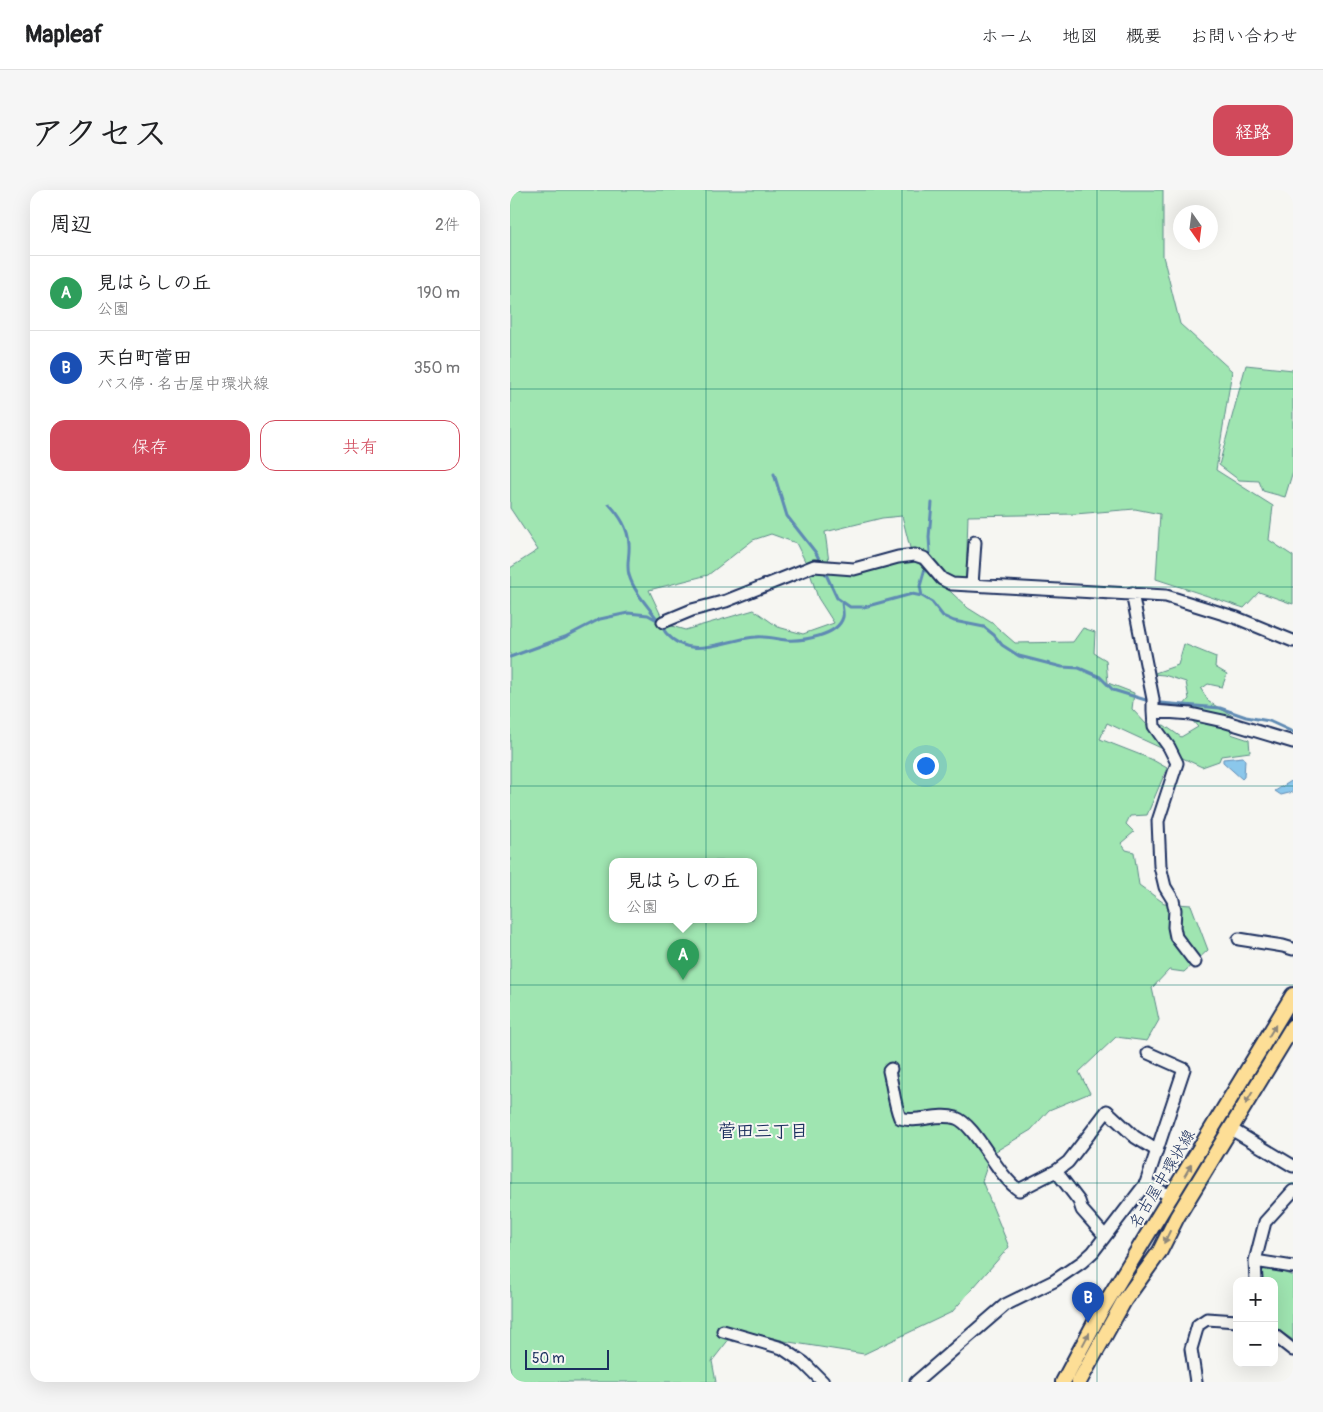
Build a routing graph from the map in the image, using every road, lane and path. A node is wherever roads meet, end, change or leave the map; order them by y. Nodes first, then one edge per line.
1 (975, 542) dead end
2 (972, 585) junction
3 (1132, 593) junction
4 (663, 622) dead end
5 (1293, 641) edge
6 (1153, 711) junction
7 (1293, 742) edge
8 (1240, 939) dead end
9 (1293, 949) edge
10 (1195, 962) dead end
11 (1293, 996) edge
12 (1293, 1026) edge
13 (1148, 1053) dead end
14 (891, 1069) dead end
15 (1231, 1129) junction
16 (1156, 1150) junction
17 (1293, 1166) edge
18 (1056, 1172) junction
19 (1146, 1183) junction
20 (1293, 1191) edge
21 (1172, 1197) junction
22 (1105, 1236) junction
23 (1255, 1261) junction
24 (1293, 1267) edge
25 (1256, 1277) edge
26 (1233, 1321) edge
27 (724, 1331) dead end
28 (1278, 1338) edge
29 (1293, 1350) edge
30 (823, 1382) edge
31 (916, 1382) edge
32 (1063, 1382) edge
33 (1079, 1382) edge
34 (1196, 1382) edge

1 - 2 street
2 - 3 street
2 - 4 street
3 - 5 street
3 - 6 street
6 - 7 street
6 - 10 street
8 - 9 street
21 -> 11 main road, 名古屋中環状線
12 -> 15 main road, 名古屋中環状線
13 - 16 street
14 - 18 street
15 - 17 street
15 -> 33 main road, 名古屋中環状線
16 - 18 street
16 - 19 street
18 - 22 street
19 - 21 street
19 - 22 street
20 - 23 street
32 -> 21 main road, 名古屋中環状線
22 - 31 street
23 - 24 street
23 - 25 street
26 - 34 street
27 - 30 street
28 - 29 street

